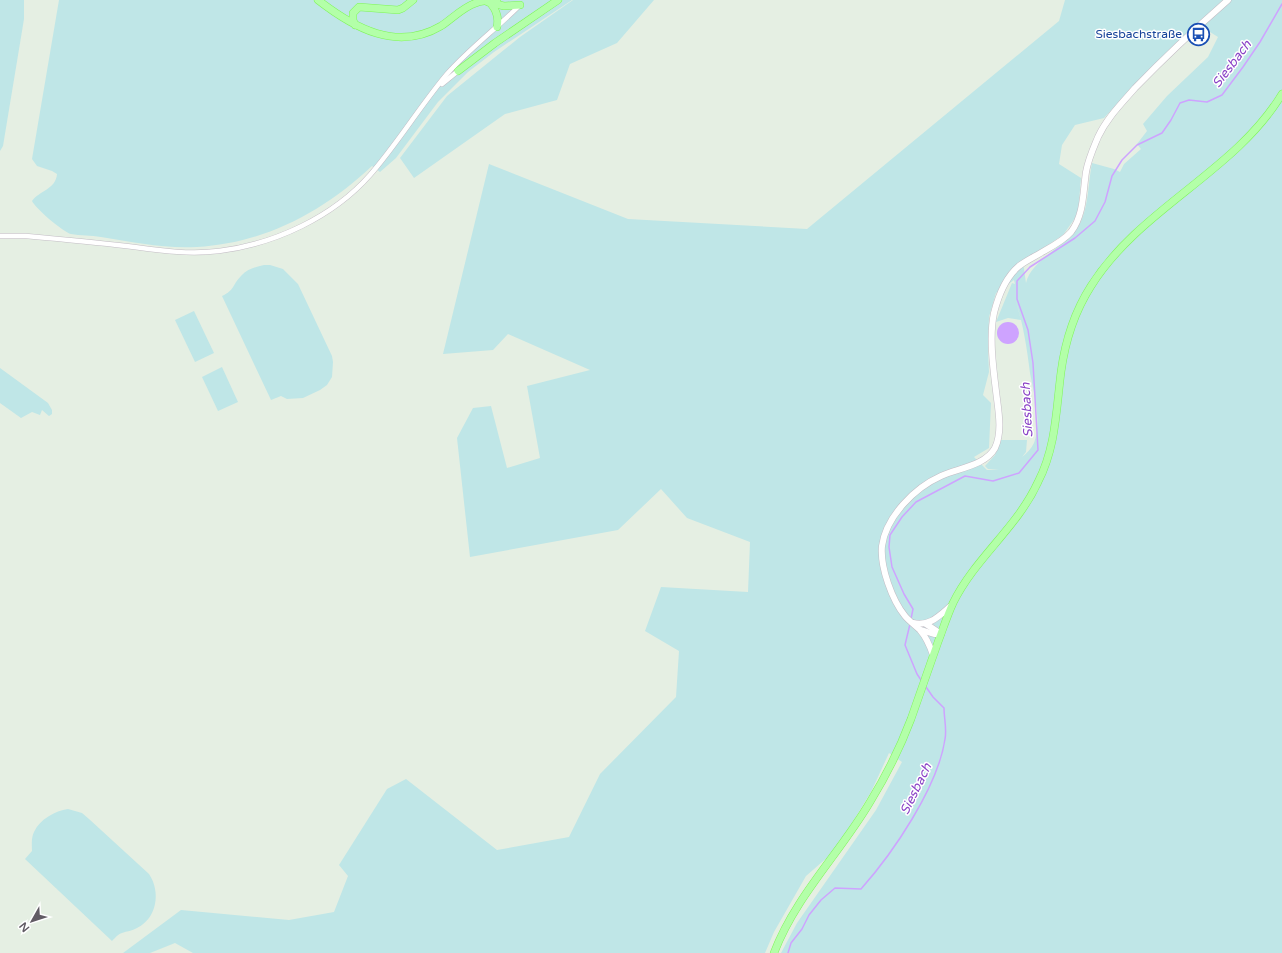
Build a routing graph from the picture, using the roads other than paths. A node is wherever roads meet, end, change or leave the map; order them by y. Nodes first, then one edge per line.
1 (318, 0) edge
2 (413, 0) edge
3 (558, 0) edge
4 (1228, 0) edge
5 (491, 2) edge
6 (520, 5) joint
7 (355, 25) junction
8 (497, 27) junction
9 (458, 71) joint
10 (436, 88) junction
11 (1282, 94) edge
12 (0, 236) edge
13 (952, 605) junction
14 (913, 624) junction
15 (926, 624) junction
16 (919, 629) junction
17 (941, 634) junction
18 (933, 655) junction
19 (774, 953) edge

1 - 7 main road
2 - 7 main road
3 - 9 main road
4 - 14 street
5 - 6 main road
5 - 7 main road
5 - 8 main road
6 - 8 street
8 - 10 street
9 - 10 street
10 - 12 street
11 - 13 main road
13 - 15 street
13 - 17 main road
14 - 15 street
14 - 16 street
15 - 17 street
16 - 17 street
16 - 18 street
17 - 18 main road
18 - 19 main road

